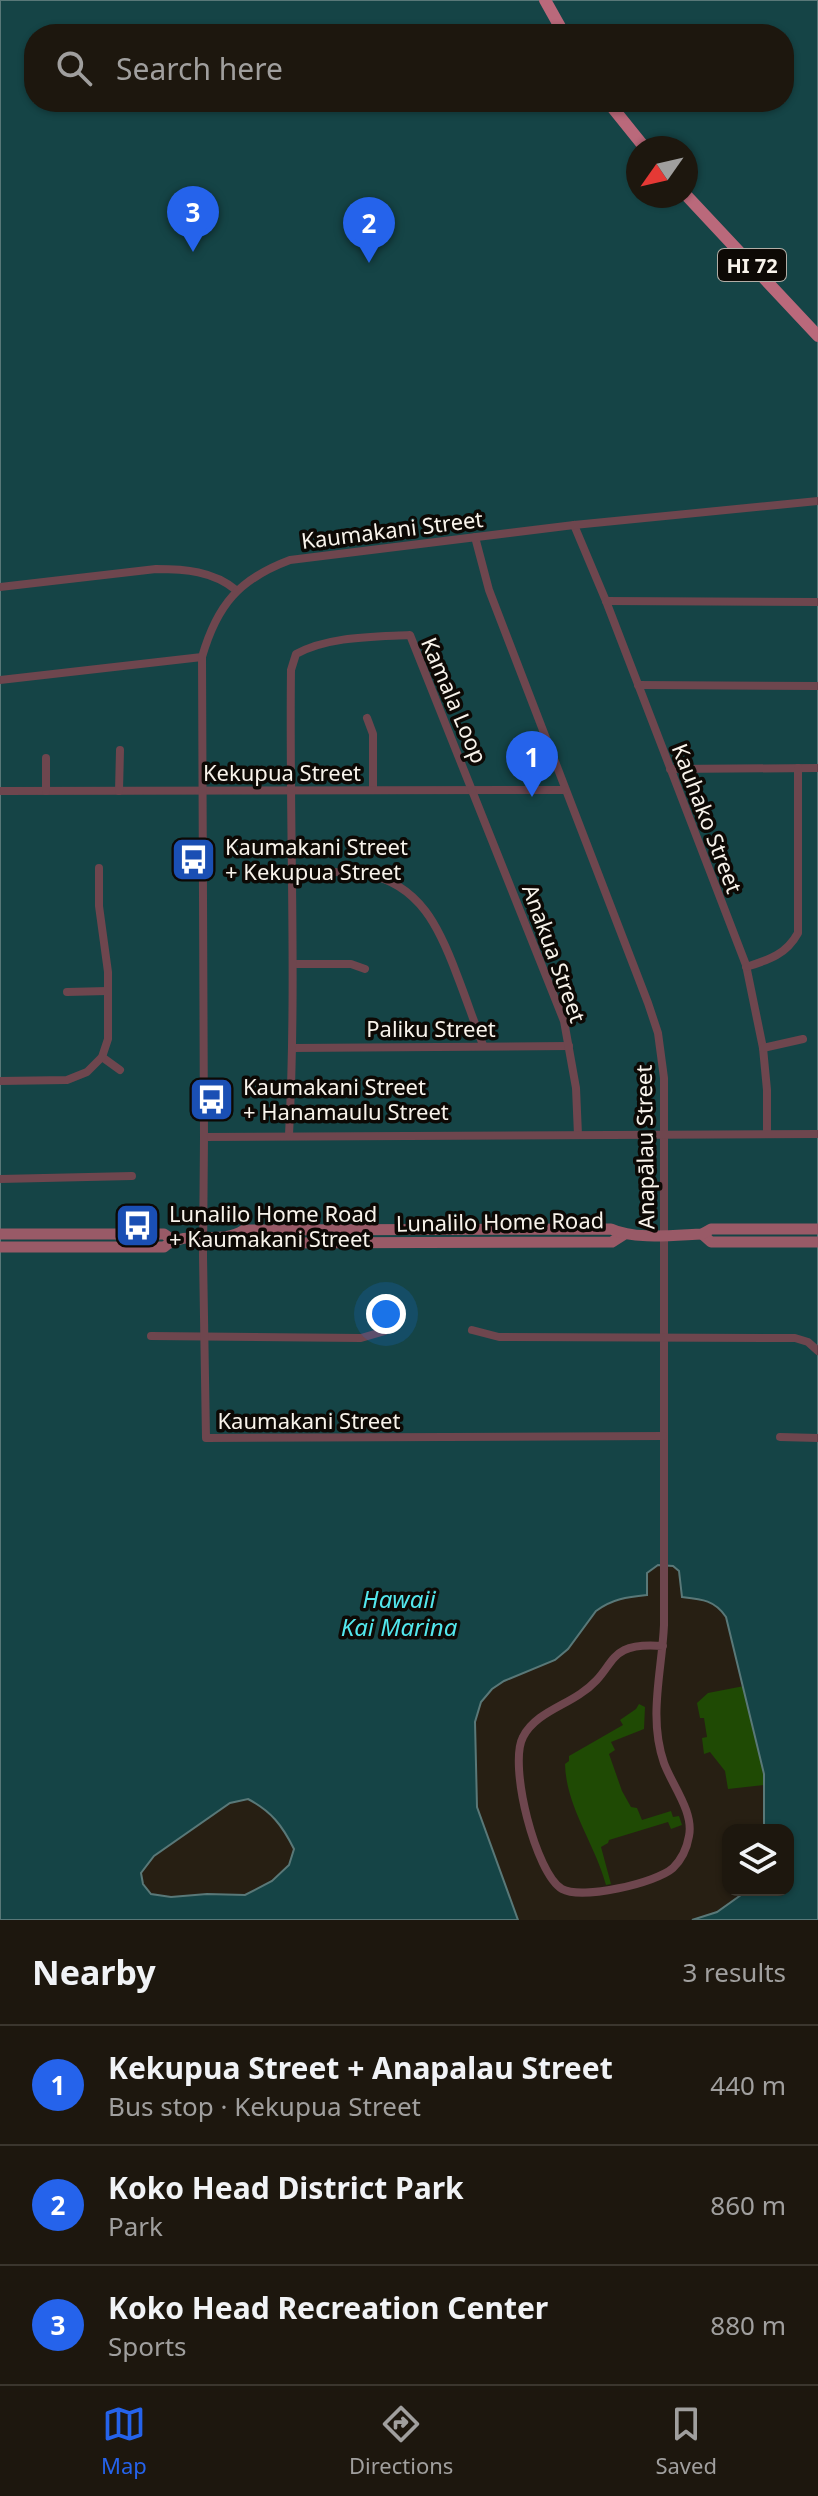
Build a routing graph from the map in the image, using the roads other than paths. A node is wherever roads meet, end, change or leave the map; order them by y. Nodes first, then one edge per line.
1 (545, 0) edge
2 (558, 24) edge
3 (616, 112) edge
4 (635, 136) edge
5 (698, 208) edge
6 (818, 336) edge
7 (818, 501) edge
8 (574, 525) junction
9 (475, 537) junction
10 (0, 587) edge
11 (236, 590) junction
12 (606, 601) junction
13 (818, 602) edge
14 (202, 657) junction
15 (0, 680) edge
16 (638, 685) junction
17 (818, 686) edge
18 (367, 718) dead end
19 (120, 750) dead end
20 (46, 758) dead end
21 (798, 768) junction
22 (818, 768) edge
23 (670, 769) junction
24 (373, 789) junction
25 (289, 790) junction
26 (474, 790) junction
27 (565, 790) junction
28 (0, 791) edge
29 (46, 791) junction
30 (119, 791) junction
31 (203, 791) junction
32 (99, 868) dead end
33 (291, 872) junction
34 (294, 964) junction
35 (746, 967) junction
36 (365, 969) dead end
37 (107, 991) junction
38 (67, 992) dead end
39 (803, 1039) dead end
40 (483, 1045) junction
41 (569, 1046) junction
42 (292, 1048) junction
43 (763, 1048) junction
44 (102, 1057) junction
45 (120, 1070) dead end
46 (0, 1081) edge
47 (663, 1133) junction
48 (767, 1134) junction
49 (818, 1134) edge
50 (289, 1135) junction
51 (578, 1135) junction
52 (204, 1137) junction
53 (132, 1176) dead end
54 (0, 1179) edge
55 (818, 1229) edge
56 (0, 1234) edge
57 (702, 1234) junction
58 (662, 1235) junction
59 (203, 1236) junction
60 (173, 1240) junction
61 (818, 1242) edge
62 (0, 1247) edge
63 (472, 1330) dead end
64 (385, 1331) dead end
65 (151, 1336) dead end
66 (664, 1336) junction
67 (203, 1337) junction
68 (818, 1351) edge
69 (663, 1436) junction
70 (780, 1437) dead end
71 (818, 1438) edge
72 (663, 1646) junction

1 - 2 main road
3 - 4 main road
5 - 6 main road, HI 72
7 - 8 street, Kaumakani Street
8 - 9 street, Kaumakani Street
8 - 12 street, Kauhako Street
9 - 11 street, Kaumakani Street
9 - 27 street, Anapālau Street
10 - 11 street
11 - 14 street, Kaumakani Street
12 - 13 street
12 - 16 street, Kauhako Street
14 - 15 street
14 - 31 street, Kaumakani Street
16 - 17 street
16 - 23 street, Kauhako Street
18 - 24 street
19 - 30 street
20 - 29 street
21 - 22 street
21 - 23 street
21 - 35 street
23 - 35 street, Kauhako Street
24 - 25 street, Kekupua Street
24 - 26 street, Kekupua Street
25 - 26 street, Kamala Loop
25 - 31 street, Kekupua Street
25 - 33 street
26 - 27 street, Kekupua Street
26 - 41 street, Anakua Street
27 - 47 street, Anapālau Street
28 - 29 street, Kekupua Street
29 - 30 street, Kekupua Street
30 - 31 street, Kekupua Street
31 - 52 street, Kaumakani Street
32 - 37 street
33 - 34 street
33 - 40 street
34 - 36 street
34 - 42 street
35 - 43 street, Kauhako Street
37 - 38 street
37 - 44 street
39 - 43 street
40 - 41 street, Paliku Street
40 - 42 street, Paliku Street
41 - 51 street, Anakua Street
42 - 50 street
43 - 48 street, Kauhako Street
44 - 45 street
44 - 46 street
47 - 48 street
47 - 51 street
47 - 58 street, Anapālau Street
48 - 49 street
50 - 51 street
50 - 52 street
52 - 59 street, Kaumakani Street
53 - 54 street
55 - 57 main road, Lunalilo Home Road
56 - 60 main road, Lunalilo Home Road
57 - 58 main road, Lunalilo Home Road
57 - 61 main road, Lunalilo Home Road
58 - 59 main road, Lunalilo Home Road
58 - 66 street, Anapālau Street
59 - 60 main road, Lunalilo Home Road
59 - 67 street, Kaumakani Street
60 - 62 main road, Lunalilo Home Road
63 - 66 street
64 - 67 street
65 - 67 street
66 - 68 street
66 - 69 street, Anapālau Street
67 - 69 street, Kaumakani Street
69 - 72 street, Anapālau Street
70 - 71 street
72 - 72 street, Anapālau Street

